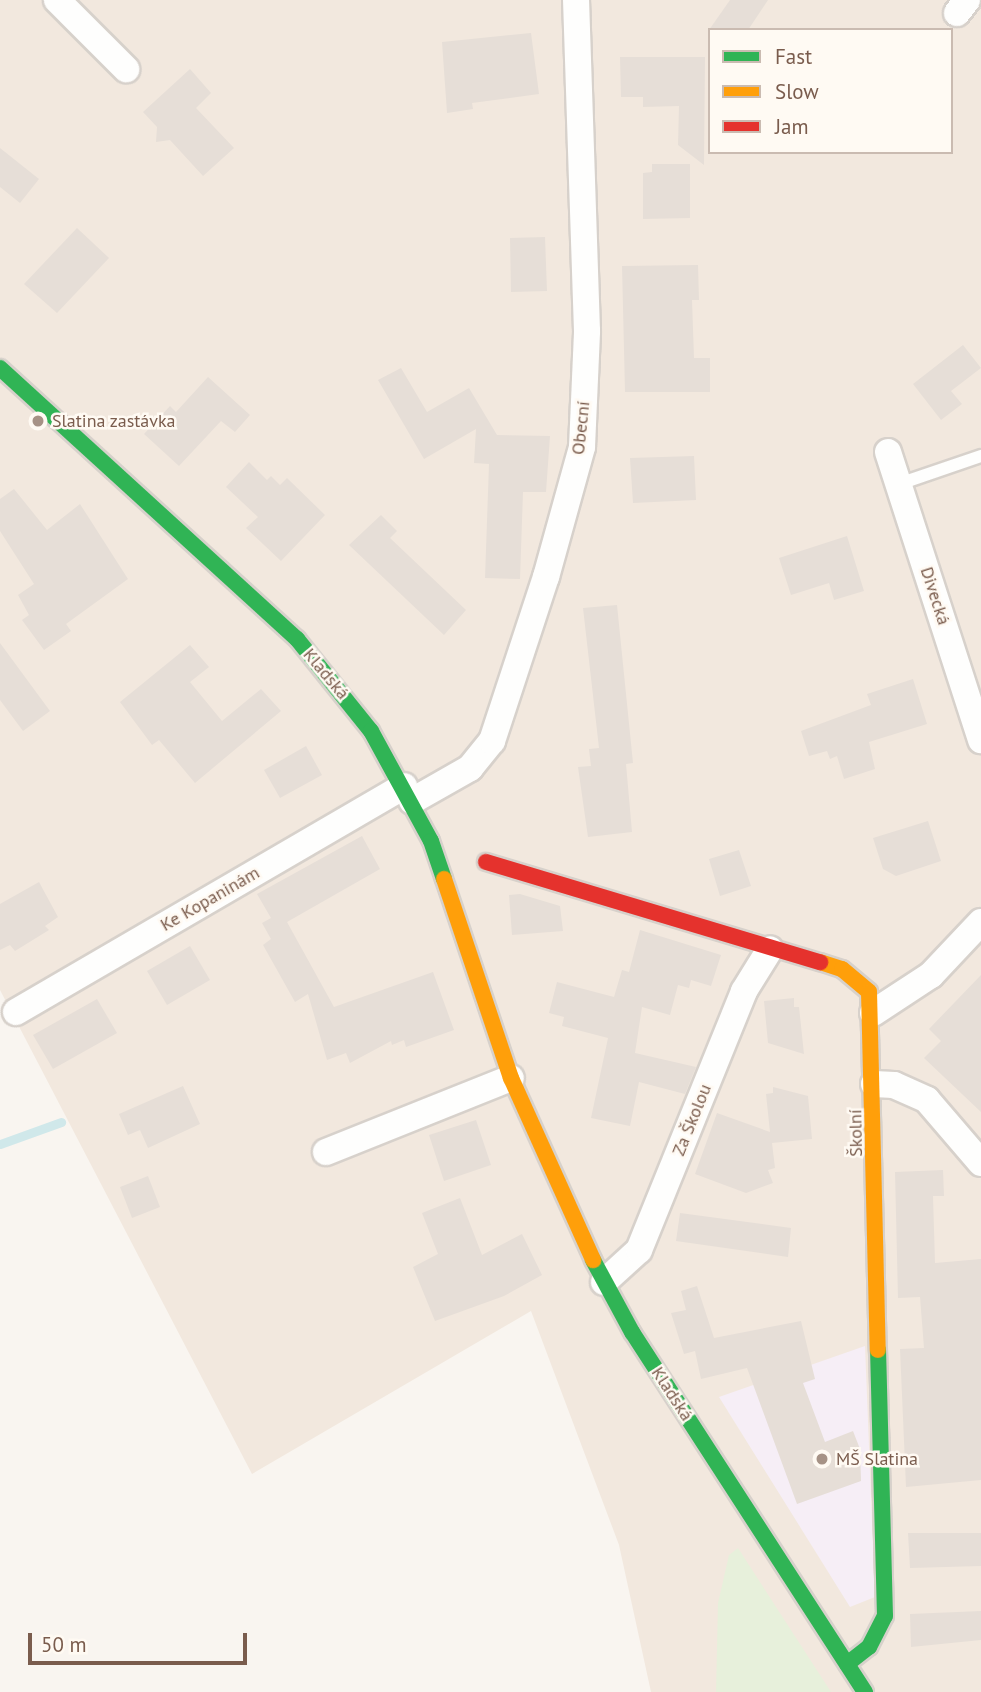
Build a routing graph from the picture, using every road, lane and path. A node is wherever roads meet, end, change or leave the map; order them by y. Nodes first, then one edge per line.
1 (57, 0) edge
2 (576, 0) edge
3 (126, 69) dead end
4 (0, 368) edge
5 (888, 452) dead end
6 (981, 456) edge
7 (899, 484) junction
8 (980, 734) edge
9 (408, 793) junction
10 (486, 862) dead end
11 (981, 922) edge
12 (770, 949) junction
13 (16, 1012) dead end
14 (873, 1013) junction
15 (511, 1078) junction
16 (874, 1084) junction
17 (326, 1153) dead end
18 (981, 1163) edge
19 (604, 1282) junction
20 (846, 1664) junction
21 (864, 1692) edge

1 - 3 street
2 - 9 street, Obecní
4 - 9 main road, Kladská
5 - 7 street, Divecká
6 - 7 lane
7 - 8 street, Divecká
9 - 13 street, Ke Kopaninám
9 - 15 main road, Kladská
10 - 12 main road, Školní
11 - 14 street
12 - 14 main road, Školní
12 - 19 street, Za Školou
14 - 16 main road, Školní
15 - 17 street
15 - 19 main road, Kladská
16 - 18 street
16 - 20 main road, Školní
19 - 20 main road, Kladská
20 - 21 main road, Kladská

